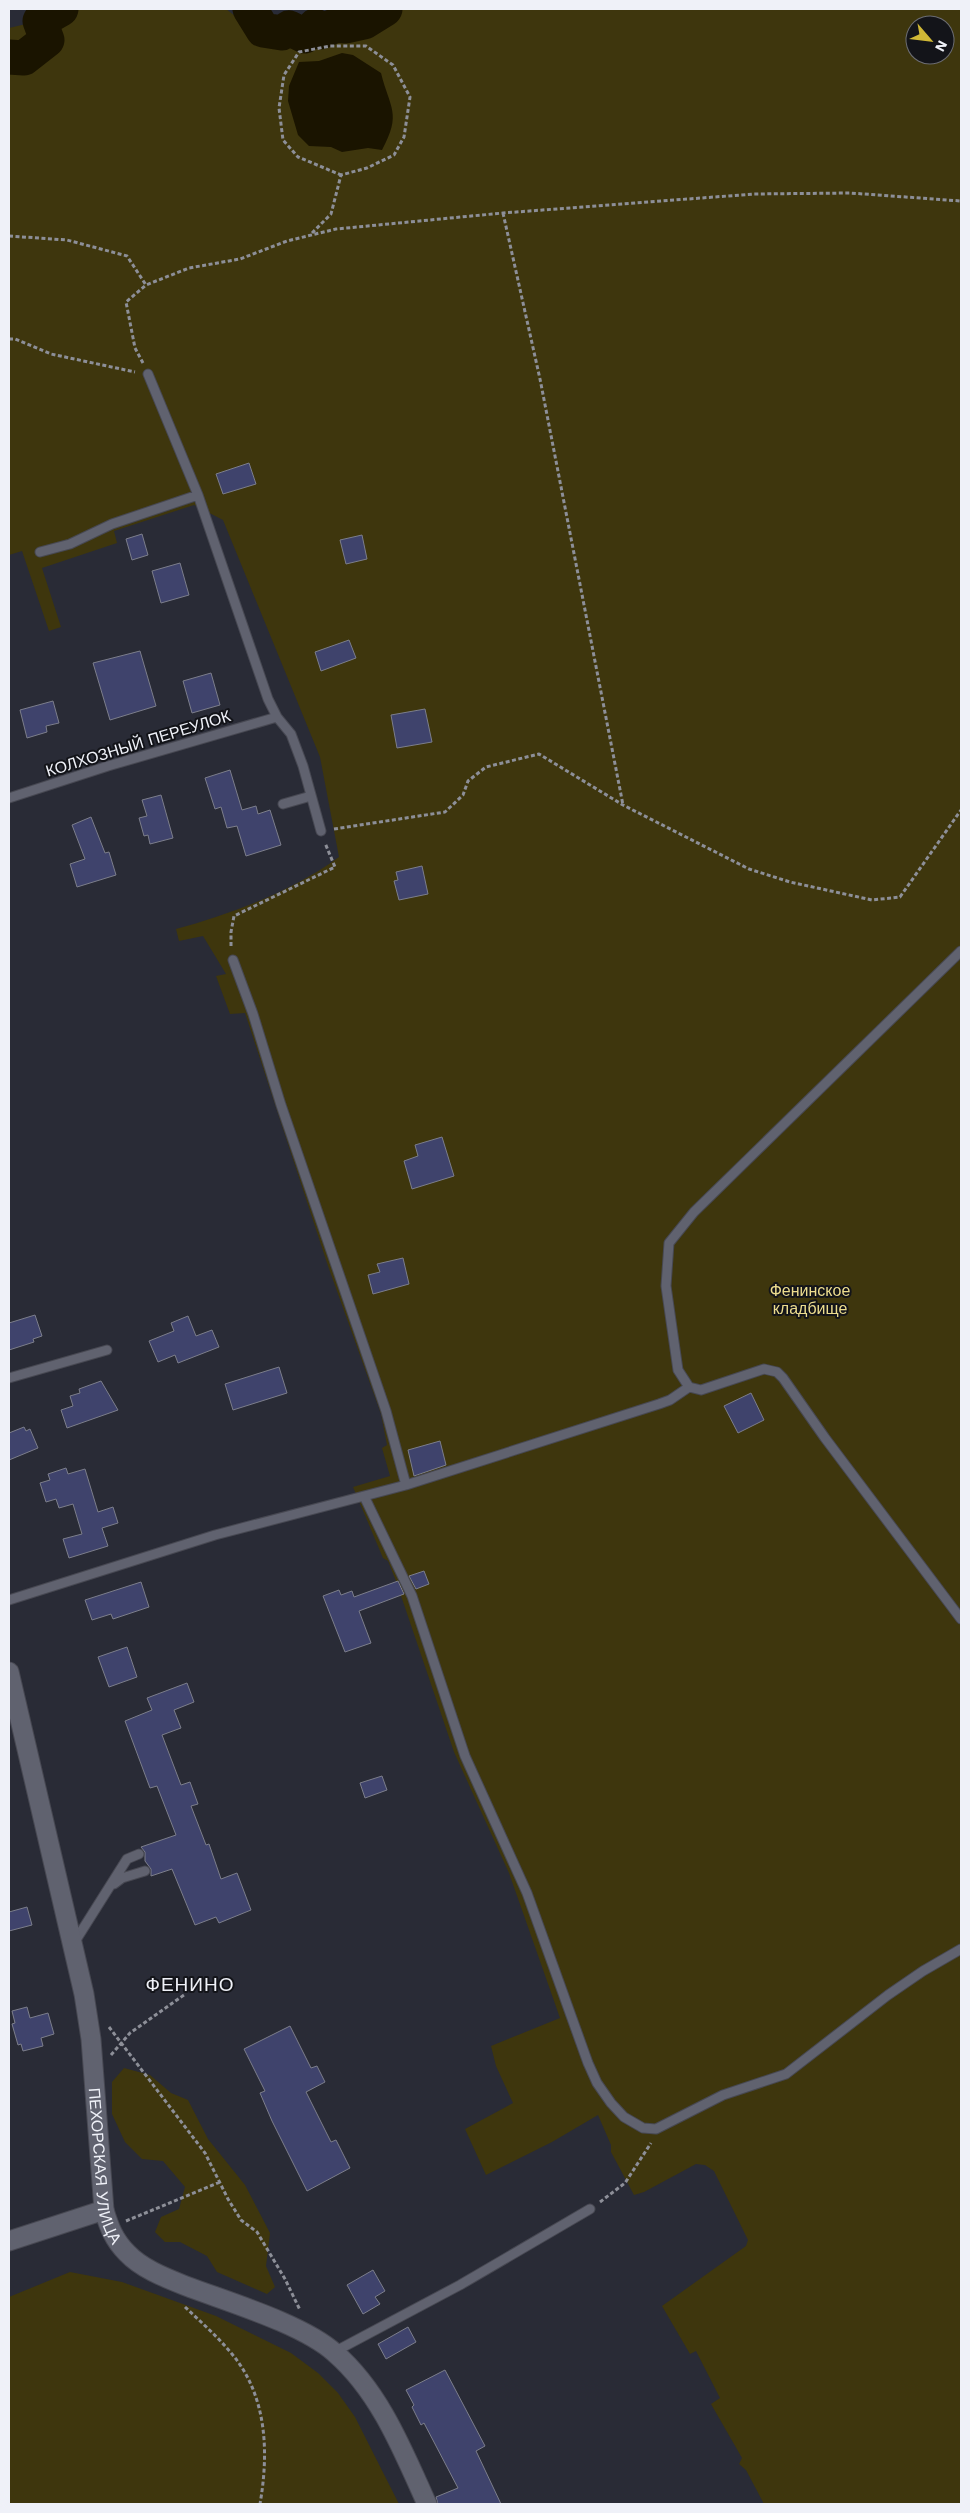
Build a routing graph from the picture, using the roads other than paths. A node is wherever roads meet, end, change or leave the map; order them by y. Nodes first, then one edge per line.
1 (148, 374) road end
2 (198, 495) junction
3 (40, 552) dead end
4 (277, 717) junction
5 (311, 796) junction
6 (9, 798) edge
7 (283, 804) dead end
8 (321, 831) road end
9 (961, 951) edge
10 (232, 960) road end
11 (107, 1350) dead end
12 (9, 1378) edge
13 (689, 1387) junction
14 (406, 1485) junction
15 (364, 1496) junction
16 (9, 1600) edge
17 (961, 1619) edge
18 (9, 1672) edge
19 (139, 1854) dead end
20 (144, 1871) dead end
21 (114, 1884) junction
22 (73, 1945) junction
23 (961, 1949) edge
24 (590, 2209) road end
25 (104, 2210) junction
26 (9, 2241) edge
27 (334, 2352) junction
28 (427, 2504) edge

1 - 2 lane
2 - 3 lane
2 - 4 lane
4 - 5 lane
4 - 6 lane, КОЛХОЗНЫЙ ПЕРЕУЛОК
5 - 7 lane
5 - 8 lane
9 - 13 lane
10 - 14 lane
11 - 12 lane
13 - 14 lane
13 - 17 lane
14 - 15 lane
15 - 16 lane
15 - 23 lane
18 - 22 street, ПЕХОРСКАЯ УЛИЦА
19 - 21 lane
20 - 21 lane
21 - 22 lane
22 - 25 street, ПЕХОРСКАЯ УЛИЦА
24 - 27 lane
25 - 26 street
25 - 27 street, ПЕХОРСКАЯ УЛИЦА
27 - 28 street, ПЕХОРСКАЯ УЛИЦА

